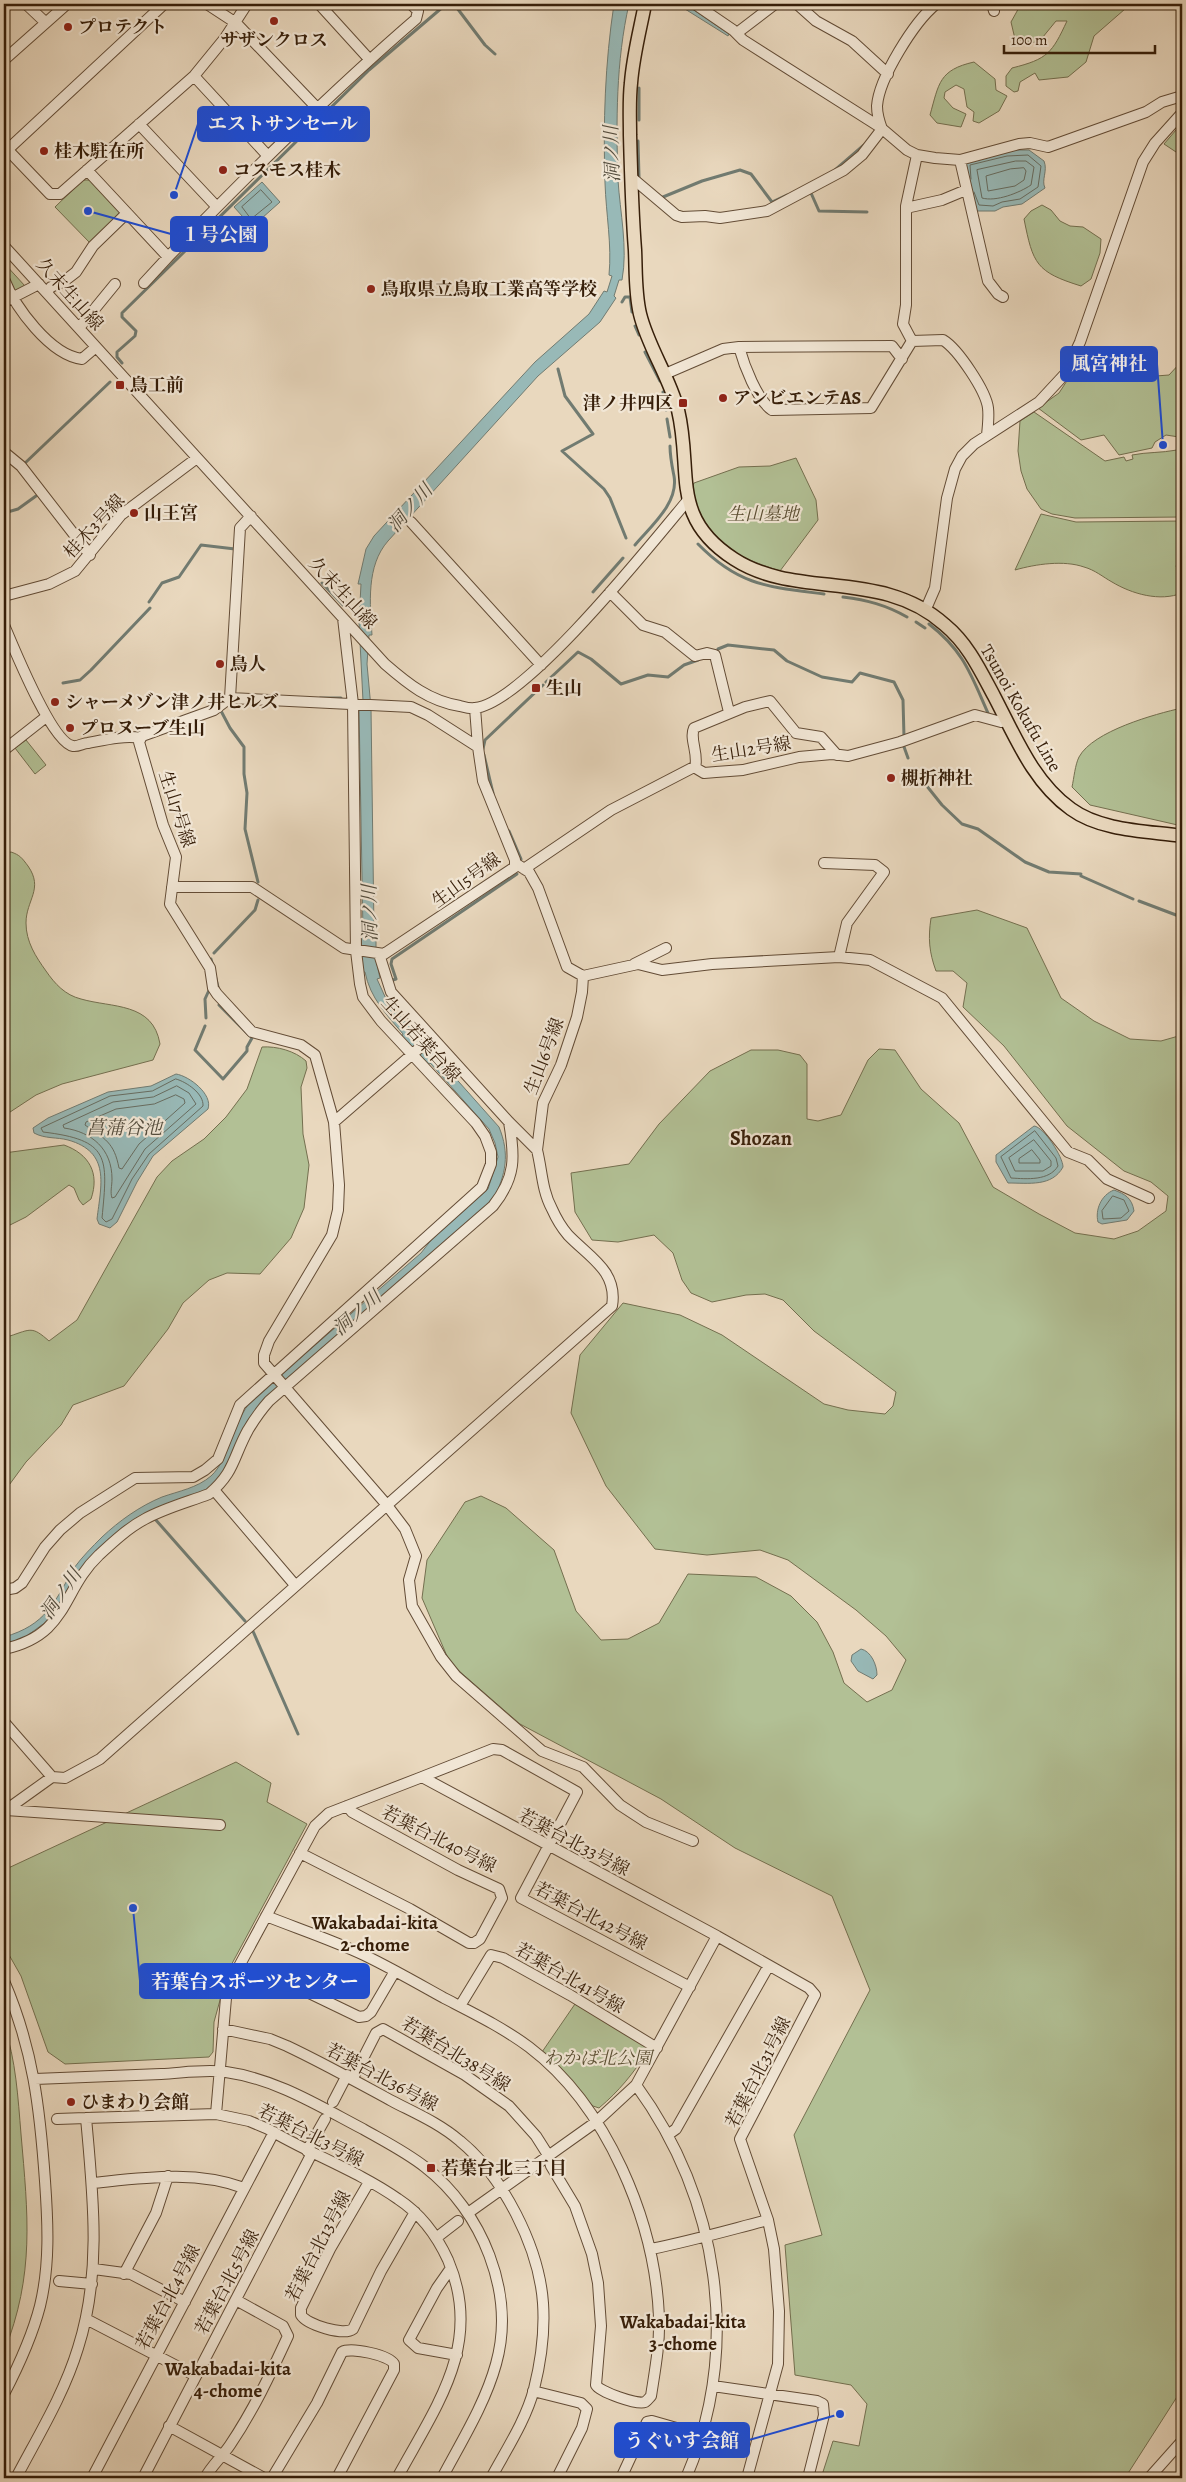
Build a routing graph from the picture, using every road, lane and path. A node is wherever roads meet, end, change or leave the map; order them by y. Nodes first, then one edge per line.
1 (26, 4) edge
2 (67, 4) edge
3 (164, 4) edge
4 (208, 4) edge
5 (247, 4) edge
6 (318, 4) edge
7 (411, 4) edge
8 (645, 4) edge
9 (695, 4) edge
10 (776, 4) edge
11 (797, 4) edge
12 (936, 4) edge
13 (45, 22) junction
14 (236, 23) junction
15 (737, 33) junction
16 (369, 59) junction
17 (4, 60) edge
18 (888, 74) junction
19 (194, 76) junction
20 (1182, 96) edge
21 (318, 109) junction
22 (1182, 113) edge
23 (140, 124) junction
24 (882, 129) junction
25 (5, 150) edge
26 (918, 155) junction
27 (268, 156) junction
28 (960, 160) junction
29 (87, 170) junction
30 (631, 177) junction
31 (966, 190) junction
32 (217, 207) junction
33 (906, 208) junction
34 (126, 213) junction
35 (4, 246) edge
36 (168, 257) junction
37 (4, 279) edge
38 (144, 283) dead end
39 (39, 284) junction
40 (115, 284) dead end
41 (46, 292) junction
42 (1004, 297) dead end
43 (8, 300) edge
44 (79, 328) junction
45 (912, 341) junction
46 (96, 347) junction
47 (739, 348) junction
48 (902, 359) junction
49 (665, 374) junction
50 (987, 435) junction
51 (4, 452) edge
52 (197, 458) junction
53 (688, 500) junction
54 (251, 516) junction
55 (412, 522) dead end
56 (90, 555) junction
57 (610, 592) junction
58 (4, 596) edge
59 (925, 611) junction
60 (343, 618) junction
61 (5, 631) edge
62 (540, 665) junction
63 (230, 698) junction
64 (353, 704) junction
65 (475, 708) junction
66 (729, 712) junction
67 (46, 717) junction
68 (1006, 720) junction
69 (141, 738) junction
70 (478, 747) junction
71 (4, 750) edge
72 (837, 755) junction
73 (695, 768) junction
74 (1182, 836) edge
75 (824, 863) dead end
76 (519, 866) junction
77 (172, 887) junction
78 (666, 948) dead end
79 (356, 951) junction
80 (379, 954) junction
81 (839, 957) junction
82 (633, 965) junction
83 (583, 976) junction
84 (431, 1038) junction
85 (410, 1055) junction
86 (334, 1122) junction
87 (509, 1122) junction
88 (537, 1150) junction
89 (1149, 1198) dead end
90 (273, 1375) junction
91 (285, 1389) junction
92 (214, 1490) junction
93 (386, 1504) junction
94 (294, 1585) junction
95 (4, 1590) edge
96 (4, 1649) edge
97 (4, 1722) edge
98 (52, 1777) junction
99 (422, 1778) junction
100 (348, 1806) junction
101 (220, 1825) dead end
102 (693, 1841) dead end
103 (549, 1847) junction
104 (300, 1853) junction
105 (266, 1916) junction
106 (717, 1936) junction
107 (768, 1967) junction
108 (237, 1970) junction
109 (394, 1971) junction
110 (4, 1981) edge
111 (690, 1987) junction
112 (460, 2006) junction
113 (223, 2029) junction
114 (656, 2048) junction
115 (220, 2072) junction
116 (350, 2077) junction
117 (35, 2079) junction
118 (636, 2085) junction
119 (334, 2102) dead end
120 (216, 2114) junction
121 (86, 2118) junction
122 (325, 2119) dead end
123 (57, 2120) dead end
124 (596, 2122) junction
125 (274, 2132) junction
126 (669, 2134) junction
127 (310, 2152) junction
128 (548, 2155) junction
129 (168, 2176) junction
130 (369, 2182) junction
131 (92, 2183) junction
132 (244, 2188) junction
133 (502, 2190) junction
134 (415, 2212) junction
135 (468, 2214) junction
136 (768, 2220) junction
137 (458, 2221) dead end
138 (436, 2238) junction
139 (706, 2238) junction
140 (650, 2249) junction
141 (451, 2268) junction
142 (94, 2269) junction
143 (124, 2274) junction
144 (59, 2281) dead end
145 (92, 2284) junction
146 (236, 2300) junction
147 (185, 2302) junction
148 (86, 2319) junction
149 (156, 2354) junction
150 (457, 2355) junction
151 (196, 2376) junction
152 (713, 2386) junction
153 (534, 2391) junction
154 (4, 2394) edge
155 (771, 2395) junction
156 (170, 2426) junction
157 (701, 2434) junction
158 (1182, 2441) edge
159 (222, 2454) junction
160 (16, 2478) edge
161 (92, 2478) edge
162 (143, 2478) edge
163 (205, 2478) edge
164 (264, 2478) edge
165 (272, 2478) edge
166 (337, 2478) edge
167 (397, 2478) edge
168 (442, 2478) edge
169 (491, 2478) edge
170 (557, 2478) edge
171 (621, 2478) edge
172 (686, 2478) edge
173 (747, 2478) edge
174 (808, 2478) edge
175 (1149, 2478) edge

1 - 13 street
2 - 13 street
3 - 25 street
4 - 14 street
5 - 14 street
6 - 16 street
7 - 16 street
8 - 30 main road, Tsunoi Kokufu Line
9 - 15 street
10 - 15 street
11 - 18 street
12 - 18 street
13 - 17 street
14 - 19 street
14 - 21 street
15 - 24 street
16 - 21 street
18 - 24 street
19 - 23 street
19 - 27 street
20 - 28 street
21 - 27 street
22 - 50 street
23 - 29 street
23 - 32 street
24 - 26 street
24 - 30 street
25 - 29 street
26 - 28 street
26 - 33 street
27 - 32 street
28 - 31 street
29 - 34 street
30 - 49 main road, Tsunoi Kokufu Line
31 - 33 street
31 - 42 street
32 - 36 street
33 - 45 street
34 - 36 street
34 - 41 street
35 - 39 street, 久末生山線
36 - 38 street
37 - 43 street
39 - 41 street, 久末生山線
39 - 43 street
40 - 44 street
41 - 44 street, 久末生山線
43 - 46 street
44 - 46 street, 久末生山線
45 - 48 street
45 - 50 street
46 - 52 street, 久末生山線
47 - 48 street
47 - 48 street
47 - 49 street
49 - 53 main road, Tsunoi Kokufu Line
50 - 59 street
51 - 56 street
52 - 54 street, 久末生山線
52 - 56 street, 桂木3号線
53 - 57 street
53 - 59 main road, Tsunoi Kokufu Line
54 - 60 street, 久末生山線
54 - 63 street
55 - 62 street
56 - 58 street, 桂木3号線
57 - 62 street
57 - 66 street
59 - 68 main road, Tsunoi Kokufu Line
60 - 64 street, 生山若葉台線
60 - 65 street, 久末生山線
61 - 67 street
62 - 65 street
63 - 64 street
63 - 69 street
64 - 70 street
64 - 79 street, 生山若葉台線
65 - 70 street, 生山5号線
66 - 72 street
66 - 73 street
67 - 69 street
67 - 71 street
68 - 72 street, 生山2号線
68 - 74 main road, Tsunoi Kokufu Line
69 - 77 street, 生山7号線
70 - 76 street, 生山5号線
72 - 73 street, 生山2号線
73 - 76 street, 生山2号線
75 - 81 street
76 - 80 street, 生山5号線
76 - 83 street
77 - 79 street
77 - 86 street, 生山7号線
78 - 82 street
79 - 80 street
79 - 85 street, 生山若葉台線
80 - 84 street
81 - 82 street
81 - 89 street
82 - 83 street
83 - 88 street, 生山6号線
84 - 85 street
84 - 87 street
85 - 86 street
85 - 90 street, 生山若葉台線
86 - 90 street, 生山7号線
87 - 88 street
87 - 91 street
88 - 93 street, 生山6号線
90 - 91 street, 生山7号線
90 - 95 street, 生山若葉台線
91 - 92 street
91 - 93 street, 生山7号線
92 - 94 street
92 - 96 street
93 - 94 street, 生山6号線
93 - 102 street, 生山7号線
94 - 98 street, 生山6号線
97 - 98 street
98 - 101 street
99 - 100 street
99 - 103 street, 若葉台北33号線
99 - 103 street, 若葉台北42号線
100 - 104 street
100 - 104 street, 若葉台北40号線
103 - 106 street, 若葉台北33号線
103 - 111 street, 若葉台北42号線
104 - 105 street
105 - 108 street
105 - 109 street
106 - 107 street, 若葉台北31号線
106 - 111 street
107 - 126 street
107 - 136 street, 若葉台北31号線
108 - 109 street
108 - 113 street
109 - 112 street
110 - 117 street
111 - 114 street
112 - 114 street, 若葉台北41号線
112 - 124 street
113 - 115 street
113 - 116 street, 若葉台北36号線
114 - 118 street
115 - 117 street
115 - 120 street
115 - 135 street
116 - 119 street
116 - 128 street, 若葉台北38号線
116 - 133 street, 若葉台北36号線
117 - 154 street
118 - 124 street
118 - 126 street
120 - 121 street, 若葉台北3号線
120 - 125 street, 若葉台北3号線
121 - 123 street, 若葉台北3号線
121 - 131 street
122 - 127 street, 若葉台北5号線
124 - 128 street
124 - 140 street
125 - 127 street, 若葉台北3号線
125 - 132 street, 若葉台北4号線
126 - 139 street
127 - 130 street, 若葉台北3号線
127 - 146 street, 若葉台北5号線
128 - 133 street
128 - 140 street
129 - 131 street
129 - 132 street
129 - 143 street
130 - 134 street, 若葉台北3号線
130 - 134 street, 若葉台北13号線
131 - 142 street
132 - 147 street, 若葉台北4号線
133 - 135 street
133 - 153 street, 若葉台北36号線
134 - 138 street, 若葉台北3号線
135 - 168 street
136 - 139 street
136 - 155 street, 若葉台北31号線
137 - 138 street
138 - 141 street, 若葉台北3号線
139 - 140 street
139 - 152 street
141 - 150 street, 若葉台北3号線
141 - 150 street
142 - 143 street
142 - 145 street
143 - 147 street
144 - 145 street
145 - 148 street
146 - 151 street, 若葉台北5号線
146 - 159 street
147 - 149 street, 若葉台北4号線
148 - 149 street
148 - 160 street
149 - 151 street
149 - 161 street, 若葉台北4号線
150 - 167 street, 若葉台北3号線
151 - 156 street, 若葉台北5号線
152 - 155 street
152 - 157 street
153 - 169 street, 若葉台北36号線
153 - 170 street
155 - 173 street, 若葉台北31号線
155 - 174 street
156 - 159 street
156 - 162 street, 若葉台北5号線
157 - 171 street
157 - 172 street
158 - 175 street
159 - 163 street
159 - 164 street
165 - 166 street

